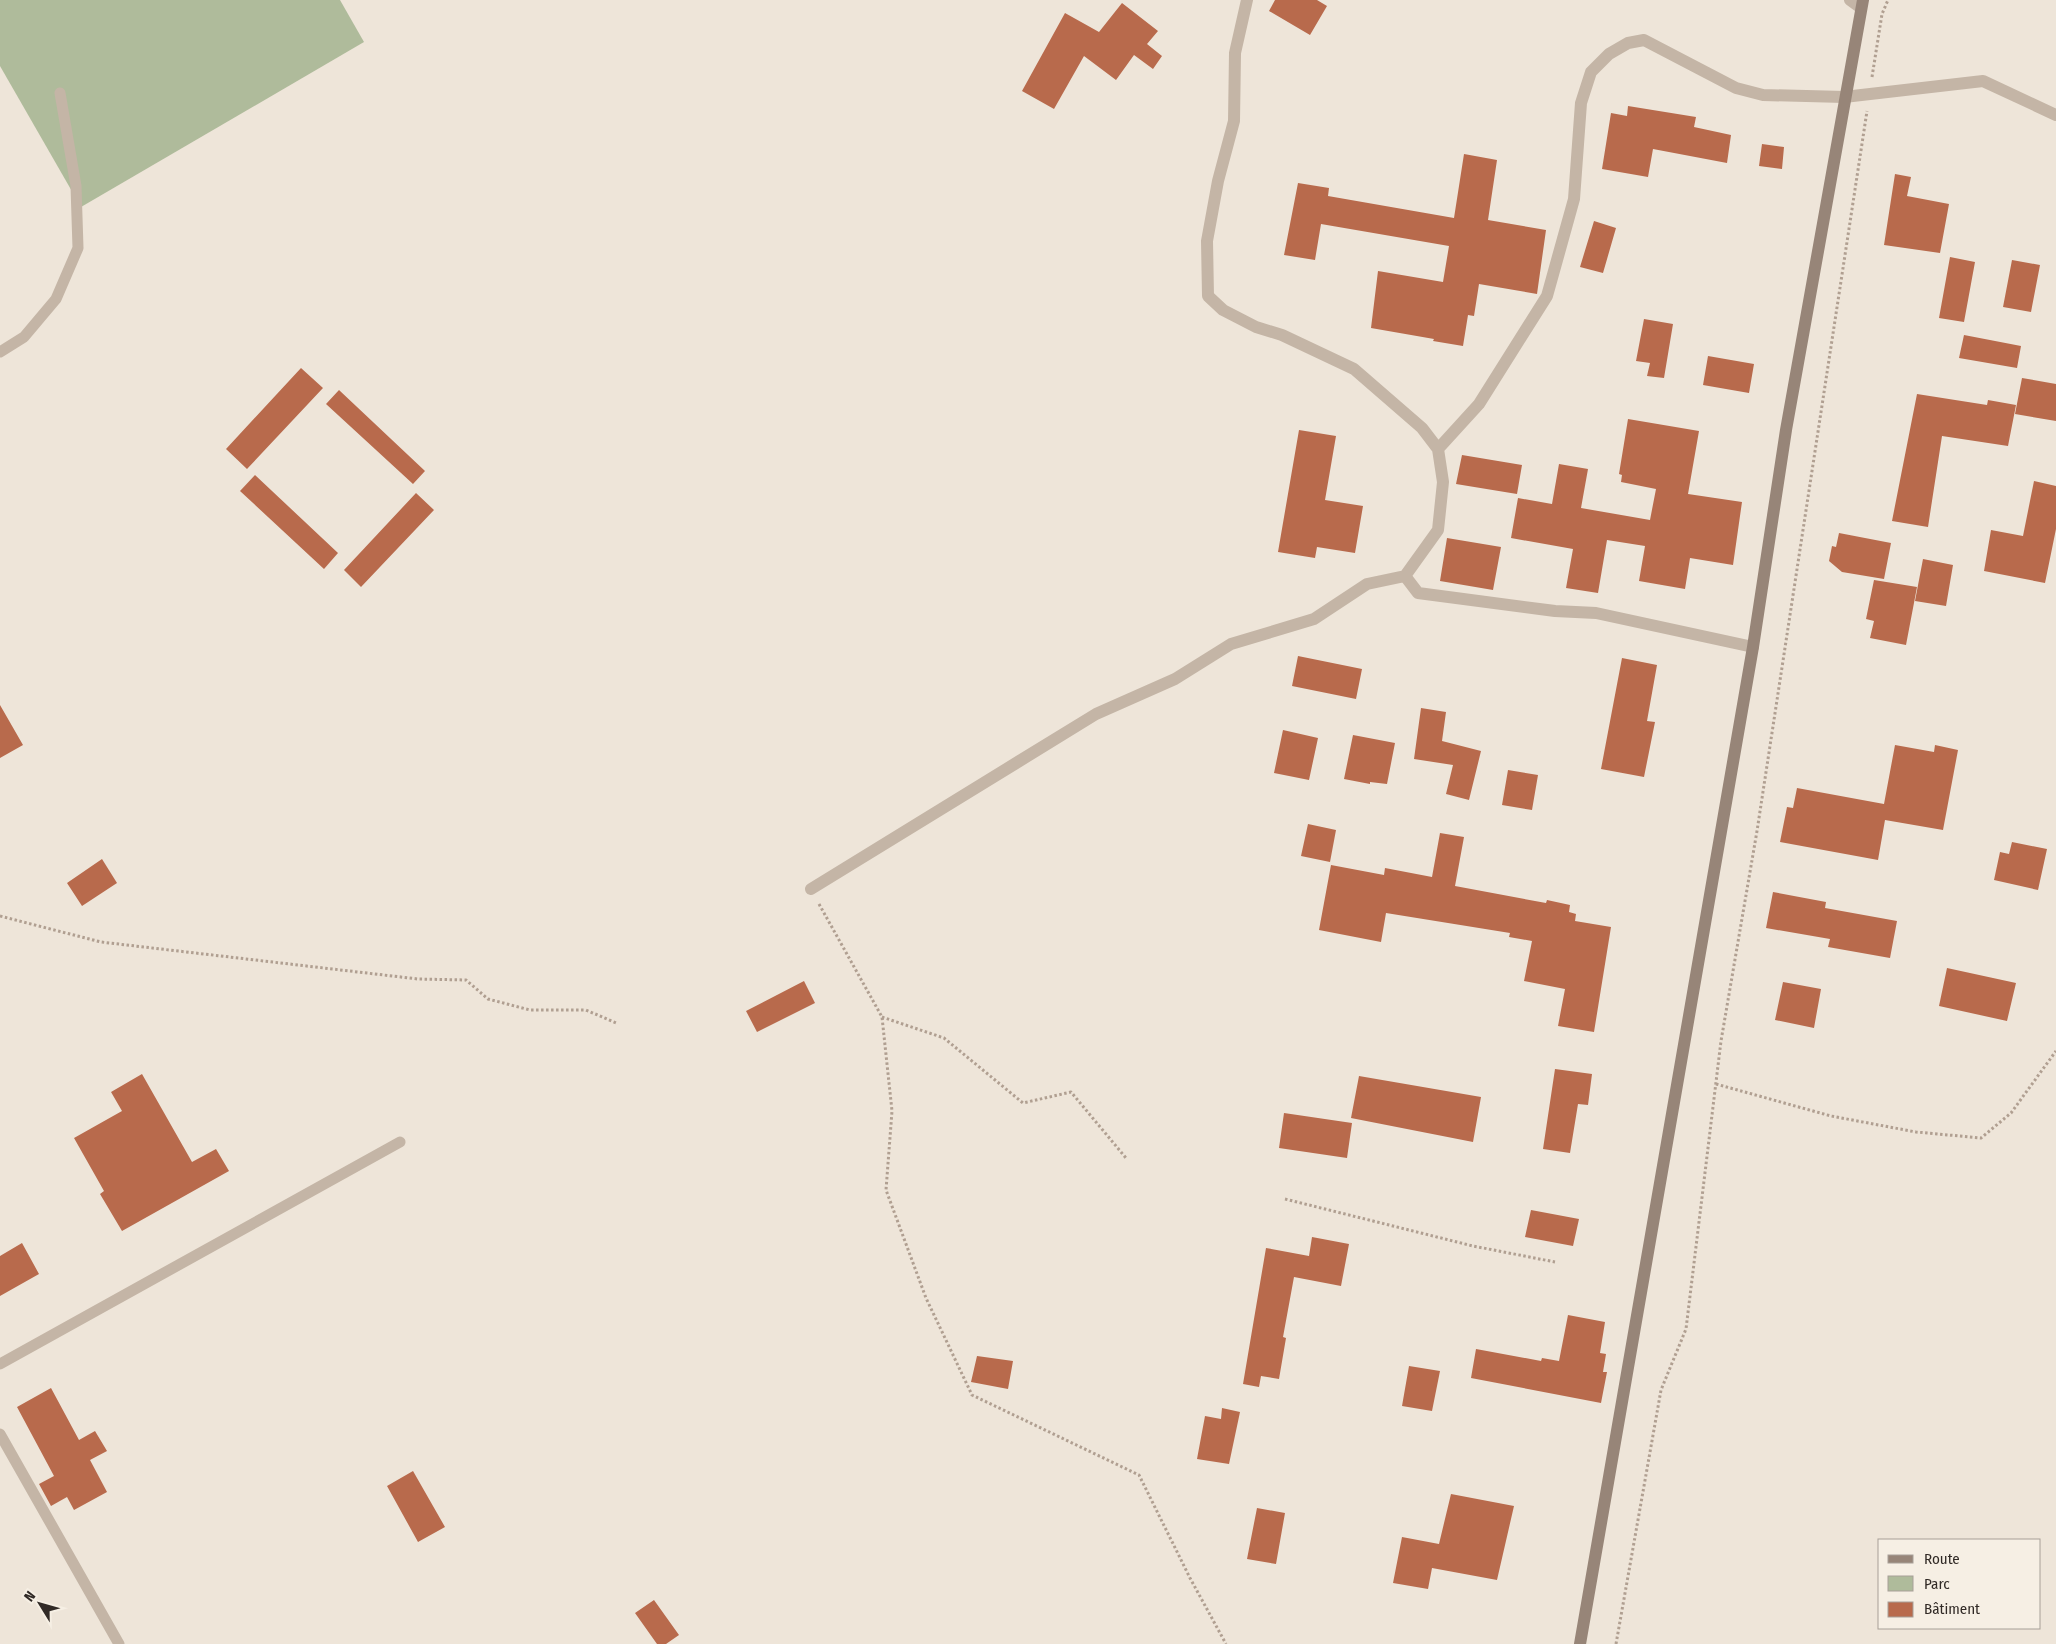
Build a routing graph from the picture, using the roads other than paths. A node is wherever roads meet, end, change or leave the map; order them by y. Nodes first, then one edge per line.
1 (1247, 0) edge
2 (1850, 0) edge
3 (1862, 4) edge
4 (60, 93) dead end
5 (1844, 98) junction
6 (2056, 115) edge
7 (0, 352) edge
8 (1438, 448) junction
9 (1405, 576) junction
10 (1753, 647) junction
11 (811, 888) road end
12 (400, 1142) dead end
13 (0, 1364) edge
14 (0, 1434) edge
15 (119, 1644) edge
16 (1580, 1644) edge

1 - 8 street
2 - 3 street
3 - 5 street
4 - 7 lane
5 - 6 street
5 - 8 street
5 - 10 street
8 - 9 street
9 - 10 street
9 - 11 street
10 - 16 street
12 - 13 lane
14 - 15 lane

